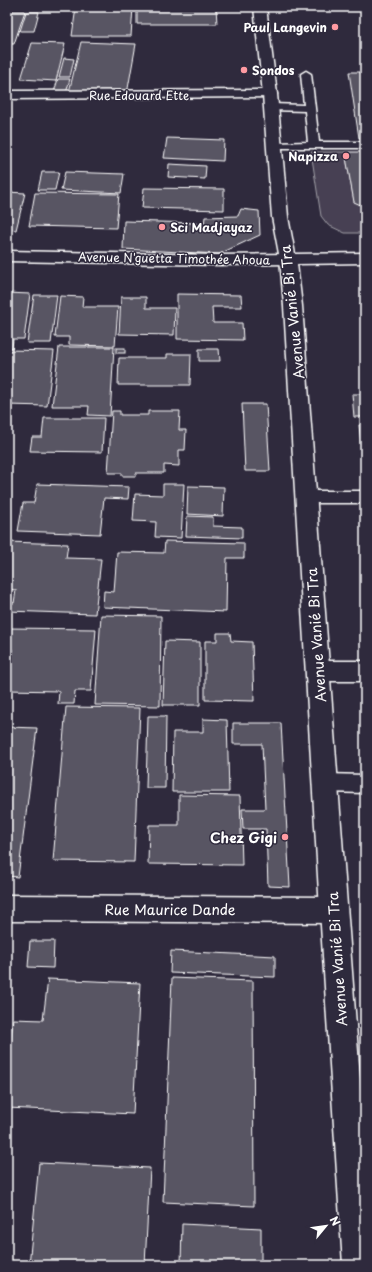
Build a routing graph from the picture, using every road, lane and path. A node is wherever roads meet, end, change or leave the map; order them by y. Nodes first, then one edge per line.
1 (260, 7) edge
2 (306, 74) dead end
3 (7, 95) edge
4 (271, 101) junction
5 (310, 108) junction
6 (314, 145) junction
7 (365, 145) edge
8 (275, 146) junction
9 (7, 256) edge
10 (365, 258) edge
11 (288, 259) junction
12 (307, 497) junction
13 (365, 497) edge
14 (318, 671) junction
15 (365, 671) edge
16 (325, 784) junction
17 (365, 784) edge
18 (7, 908) edge
19 (333, 910) junction
20 (359, 1265) edge

1 - 4 street, Avenue Vanié Bi Tra
2 - 5 lane
3 - 4 street, Rue Edouard Ette
4 - 5 lane
4 - 8 street, Avenue Vanié Bi Tra
5 - 6 lane
6 - 7 lane
6 - 8 lane
8 - 11 street, Avenue Vanié Bi Tra
9 - 11 street, Avenue N'guetta Timothée Ahoua
10 - 11 street, Avenue N'guetta Timothée Ahoua
11 - 12 street, Avenue Vanié Bi Tra
12 - 13 lane
12 - 14 street, Avenue Vanié Bi Tra
14 - 15 street
14 - 16 street, Avenue Vanié Bi Tra
16 - 17 lane
16 - 19 street, Avenue Vanié Bi Tra
18 - 19 street, Rue Maurice Dande
19 - 20 street, Avenue Vanié Bi Tra

